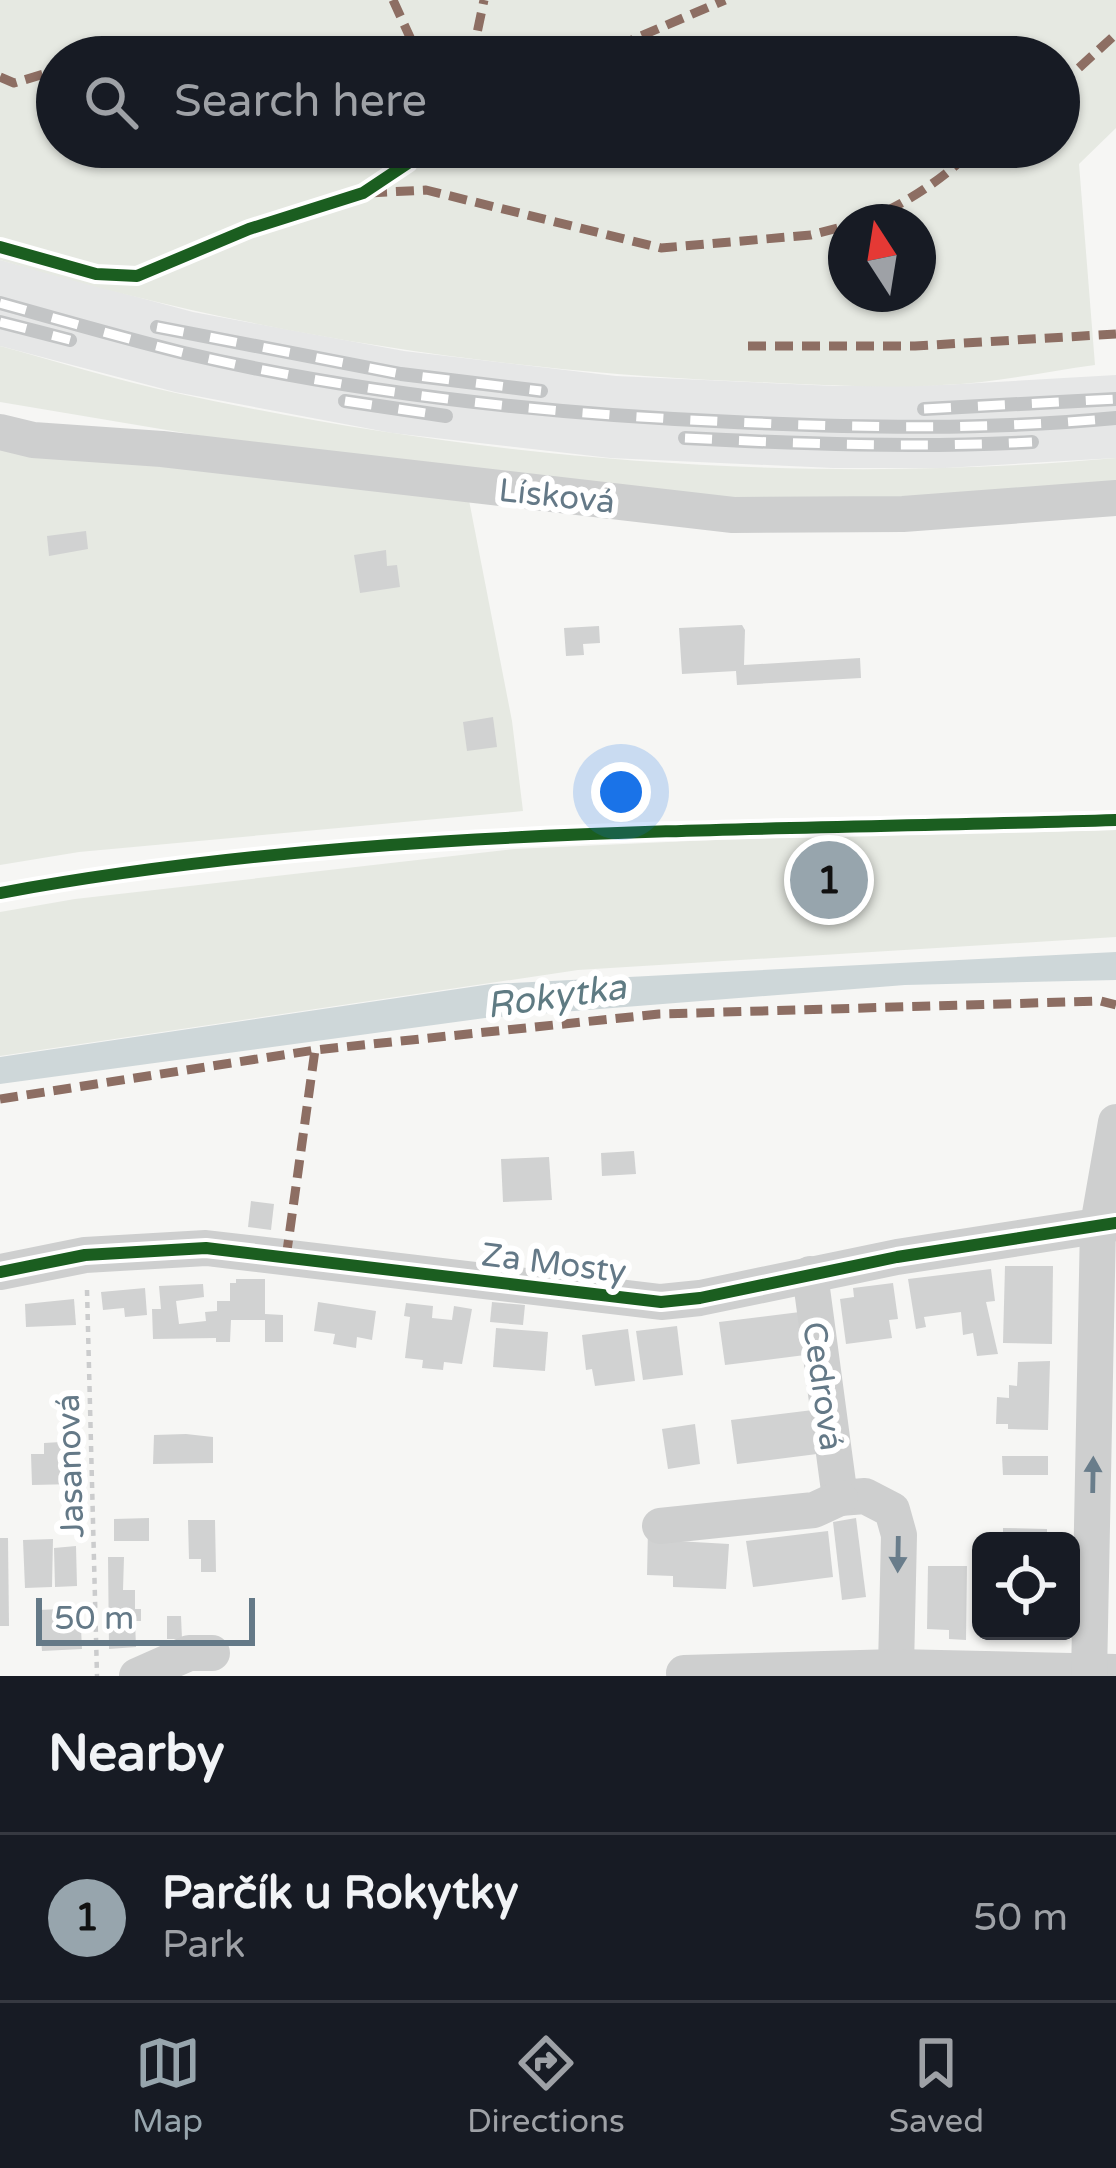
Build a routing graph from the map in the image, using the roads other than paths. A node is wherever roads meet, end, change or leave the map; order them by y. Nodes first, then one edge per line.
1 (0, 431) edge
2 (1116, 498) edge
3 (1116, 1122) edge
4 (1107, 1224) edge
5 (0, 1272) edge
6 (810, 1274) junction
7 (840, 1498) junction
8 (660, 1526) dead end
9 (212, 1653) dead end
10 (896, 1667) junction
11 (684, 1672) dead end
12 (1098, 1673) edge
13 (136, 1676) edge

1 - 2 street, Lísková
3 - 4 street
4 - 6 street, Za Mosty
12 -> 4 street
5 - 6 street, Za Mosty
6 - 7 street, Cedrová
7 - 8 street, Cedrová
7 -> 10 street, Cedrová
9 - 13 street
10 - 11 street
10 - 12 street

